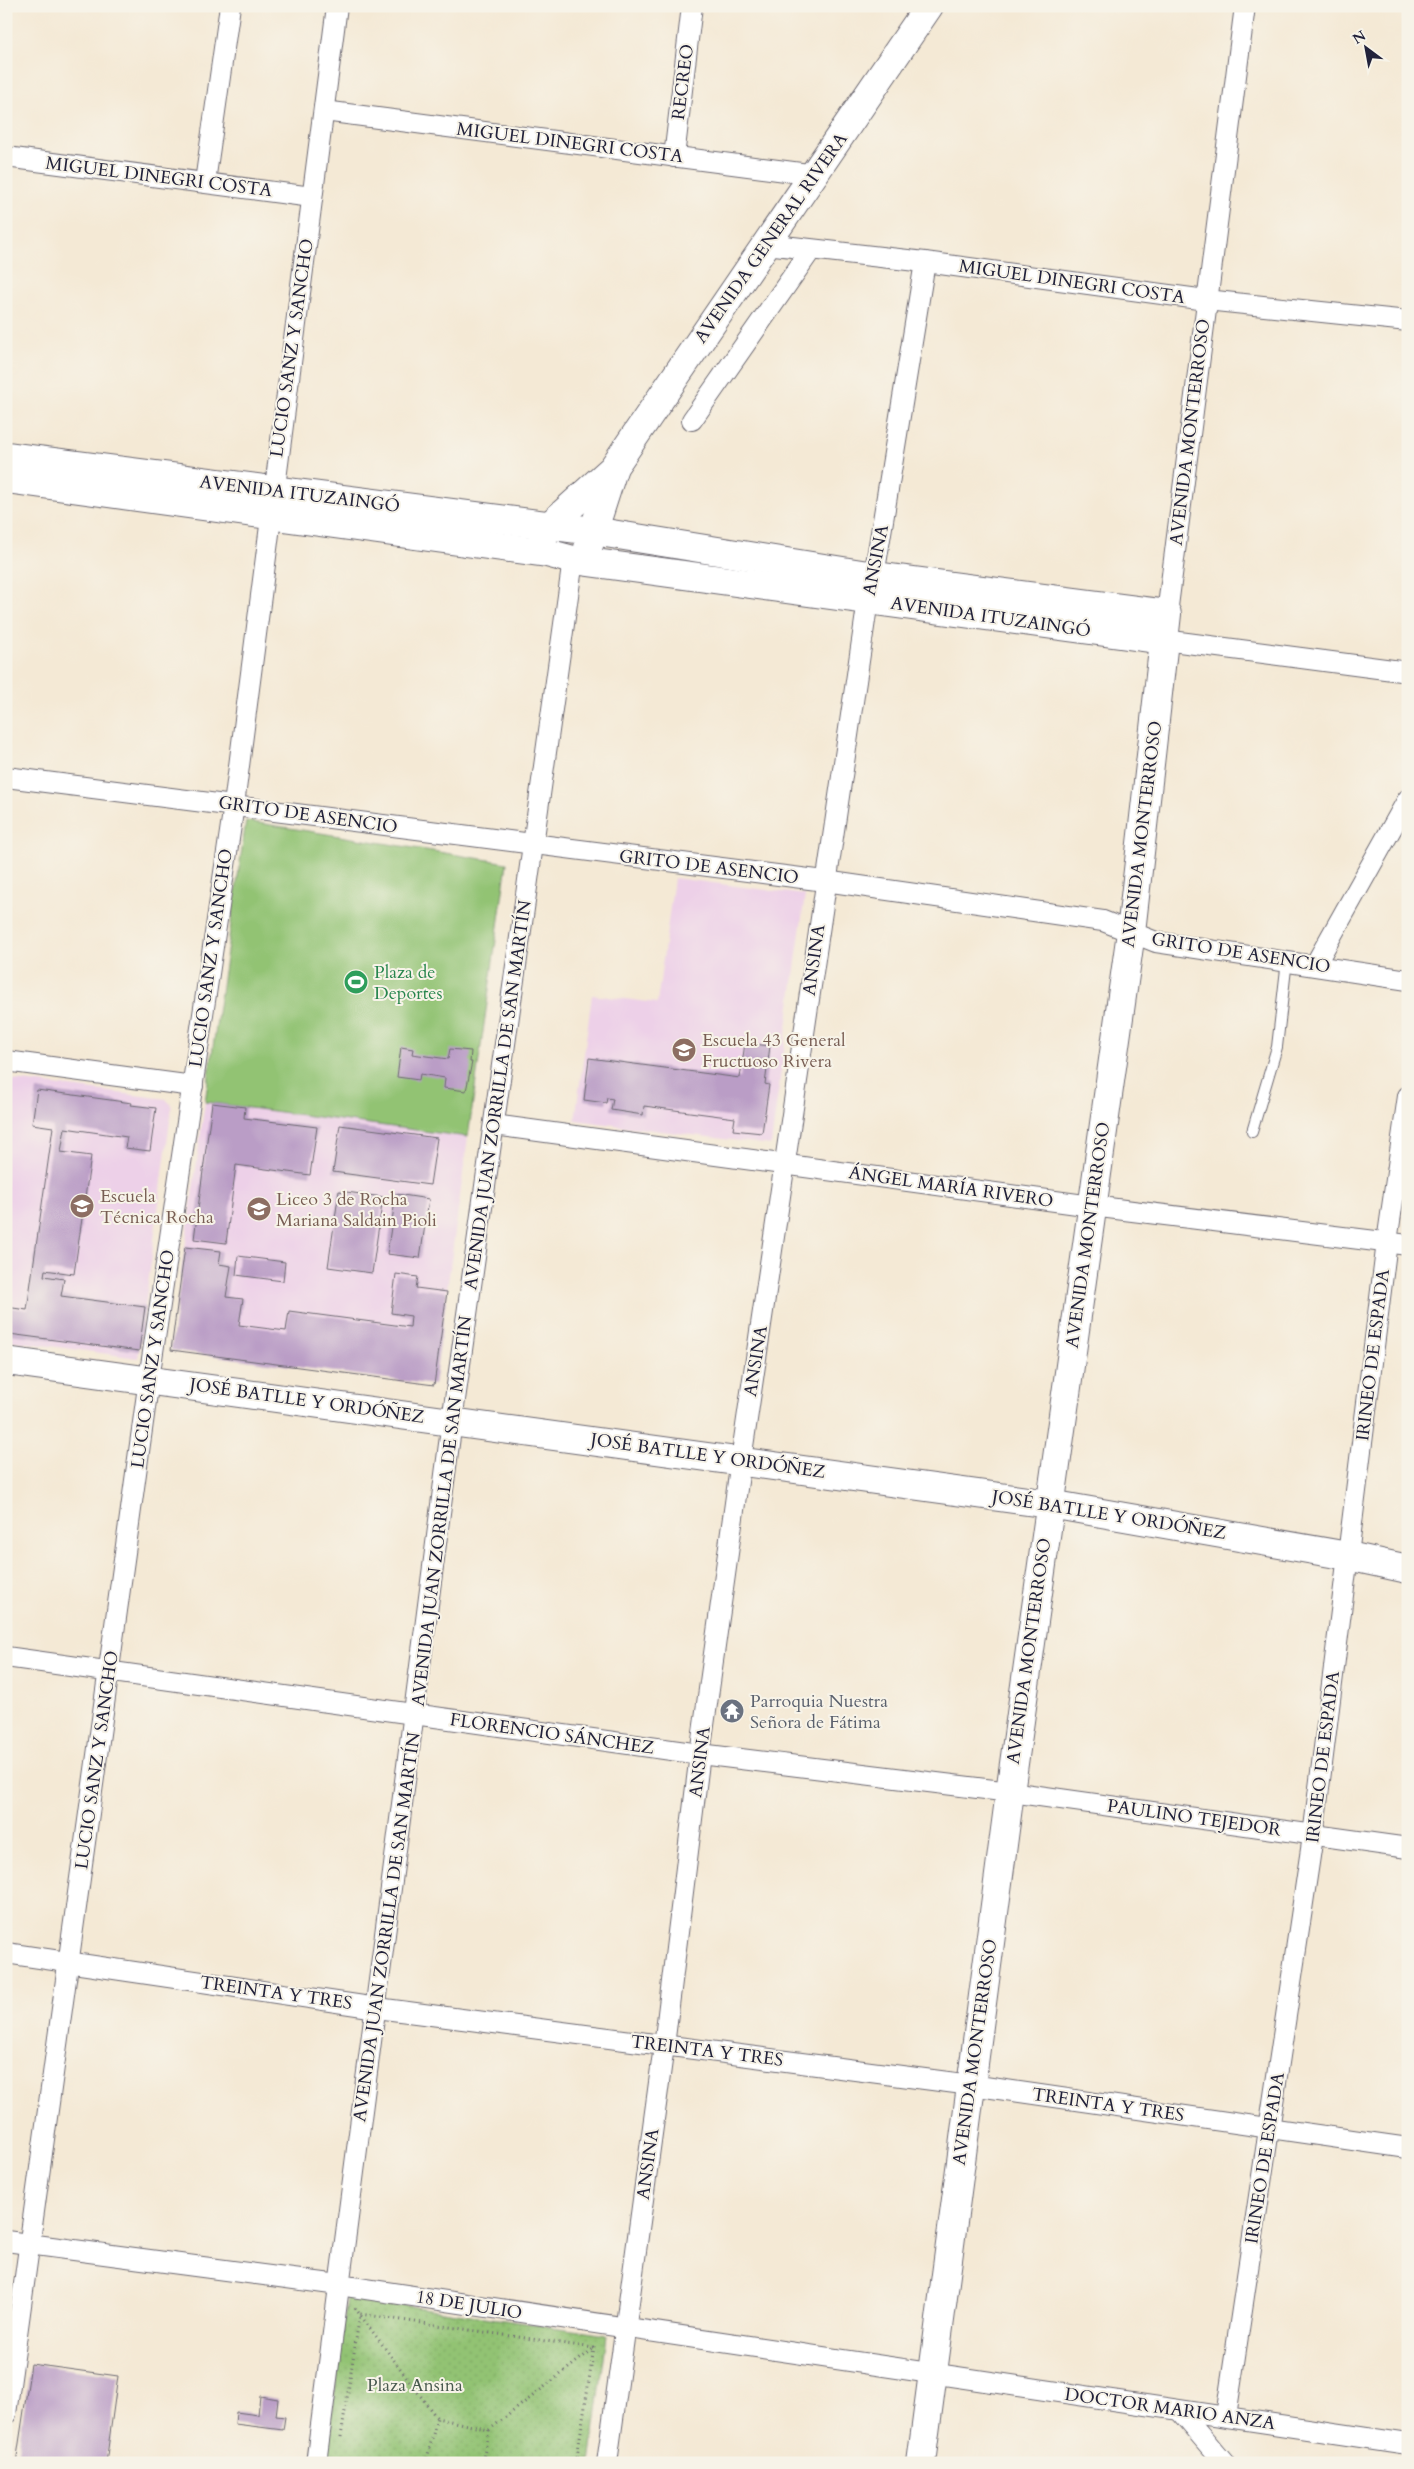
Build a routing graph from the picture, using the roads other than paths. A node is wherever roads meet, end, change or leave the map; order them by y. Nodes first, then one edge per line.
1 (230, 6) edge
2 (337, 6) edge
3 (692, 6) edge
4 (929, 6) edge
5 (1245, 6) edge
6 (324, 111) junction
7 (6, 157) edge
8 (674, 157) junction
9 (816, 175) junction
10 (205, 182) junction
11 (312, 196) junction
12 (766, 244) junction
13 (811, 250) junction
14 (925, 262) junction
15 (1206, 300) junction
16 (1408, 321) edge
17 (692, 420) dead end
18 (6, 456) edge
19 (613, 468) junction
20 (6, 479) edge
21 (272, 503) junction
22 (549, 526) junction
23 (593, 531) junction
24 (547, 553) junction
25 (573, 560) junction
26 (871, 588) junction
27 (1166, 627) junction
28 (1408, 672) edge
29 (6, 777) edge
30 (1408, 800) edge
31 (234, 805) junction
32 (532, 845) junction
33 (825, 881) junction
34 (1131, 932) junction
35 (1288, 960) junction
36 (1315, 965) junction
37 (1408, 980) edge
38 (6, 1061) edge
39 (193, 1086) junction
40 (1408, 1096) edge
41 (494, 1124) junction
42 (1252, 1132) dead end
43 (785, 1165) junction
44 (1092, 1206) junction
45 (1386, 1242) junction
46 (1408, 1245) edge
47 (6, 1361) edge
48 (150, 1379) junction
49 (452, 1421) junction
50 (741, 1460) junction
51 (1050, 1504) junction
52 (1348, 1556) junction
53 (1408, 1569) edge
54 (6, 1657) edge
55 (109, 1671) junction
56 (416, 1715) junction
57 (700, 1754) junction
58 (1010, 1792) junction
59 (1313, 1836) junction
60 (1408, 1848) edge
61 (6, 1953) edge
62 (68, 1962) junction
63 (377, 2008) junction
64 (664, 2046) junction
65 (971, 2085) junction
66 (1270, 2128) junction
67 (1408, 2148) edge
68 (6, 2241) edge
69 (29, 2244) junction
70 (339, 2285) junction
71 (625, 2329) junction
72 (932, 2374) junction
73 (1180, 2411) junction
74 (6, 2414) edge
75 (1226, 2416) junction
76 (1408, 2444) edge
77 (316, 2463) edge
78 (607, 2463) edge
79 (921, 2463) edge
80 (1224, 2463) edge

1 - 10 street
2 - 6 street, LUCIO SANZ Y SANCHO
3 - 8 street, RECREO
4 - 9 street, AVENIDA GENERAL RIVERA
5 - 15 street, AVENIDA MONTERROSO
6 - 8 street, MIGUEL DINEGRI COSTA
6 - 11 street, LUCIO SANZ Y SANCHO
7 - 10 street, MIGUEL DINEGRI COSTA
8 - 9 street, MIGUEL DINEGRI COSTA
9 - 12 street, AVENIDA GENERAL RIVERA
10 - 11 street, MIGUEL DINEGRI COSTA
11 - 21 street, LUCIO SANZ Y SANCHO
12 - 13 street, MIGUEL DINEGRI COSTA
12 - 19 street, AVENIDA GENERAL RIVERA
13 - 14 street, MIGUEL DINEGRI COSTA
13 - 17 street
14 - 15 street, MIGUEL DINEGRI COSTA
14 - 26 street, ANSINA
15 - 16 street, MIGUEL DINEGRI COSTA
15 - 27 street, AVENIDA MONTERROSO
18 - 21 street, AVENIDA ITUZAINGÓ
19 - 22 street, AVENIDA GENERAL RIVERA
19 - 23 street, AVENIDA GENERAL RIVERA
20 - 21 street, AVENIDA ITUZAINGÓ
21 - 22 street, AVENIDA ITUZAINGÓ
21 - 24 street, AVENIDA ITUZAINGÓ
21 - 31 street, LUCIO SANZ Y SANCHO
22 - 23 street, AVENIDA ITUZAINGÓ
22 - 24 street
23 - 25 street
23 - 26 street, AVENIDA ITUZAINGÓ
24 - 25 street, AVENIDA ITUZAINGÓ
25 - 26 street, AVENIDA ITUZAINGÓ
25 - 32 street, AVENIDA JUAN ZORRILLA DE SAN MARTÍN
26 - 27 street, AVENIDA ITUZAINGÓ
26 - 33 street, ANSINA
27 - 28 street, AVENIDA ITUZAINGÓ
27 - 34 street, AVENIDA MONTERROSO
29 - 31 street, GRITO DE ASENCIO
30 - 36 street
31 - 32 street, GRITO DE ASENCIO
31 - 39 street, LUCIO SANZ Y SANCHO
32 - 33 street, GRITO DE ASENCIO
32 - 41 street, AVENIDA JUAN ZORRILLA DE SAN MARTÍN
33 - 34 street, GRITO DE ASENCIO
33 - 43 street, ANSINA
34 - 35 street, GRITO DE ASENCIO
34 - 44 street, AVENIDA MONTERROSO
35 - 36 street, GRITO DE ASENCIO
35 - 42 lane
36 - 37 street, GRITO DE ASENCIO
38 - 39 street
39 - 48 street, LUCIO SANZ Y SANCHO
40 - 45 street, IRINEO DE ESPADA
41 - 43 street, ÁNGEL MARÍA RIVERO
41 - 49 street, AVENIDA JUAN ZORRILLA DE SAN MARTÍN
43 - 44 street, ÁNGEL MARÍA RIVERO
43 - 50 street, ANSINA
44 - 45 street, ÁNGEL MARÍA RIVERO
44 - 51 street, AVENIDA MONTERROSO
45 - 46 street, ÁNGEL MARÍA RIVERO
45 - 52 street, IRINEO DE ESPADA
47 - 48 street, JOSÉ BATLLE Y ORDÓÑEZ
48 - 49 street, JOSÉ BATLLE Y ORDÓÑEZ
48 - 55 street, LUCIO SANZ Y SANCHO
49 - 50 street, JOSÉ BATLLE Y ORDÓÑEZ
49 - 56 street, AVENIDA JUAN ZORRILLA DE SAN MARTÍN
50 - 51 street, JOSÉ BATLLE Y ORDÓÑEZ
50 - 57 street, ANSINA
51 - 52 street, JOSÉ BATLLE Y ORDÓÑEZ
51 - 58 street, AVENIDA MONTERROSO
52 - 53 street, JOSÉ BATLLE Y ORDÓÑEZ
52 - 59 street, IRINEO DE ESPADA
54 - 55 street, FLORENCIO SÁNCHEZ
55 - 56 street, FLORENCIO SÁNCHEZ
55 - 62 street, LUCIO SANZ Y SANCHO
56 - 57 street, FLORENCIO SÁNCHEZ
56 - 63 street, AVENIDA JUAN ZORRILLA DE SAN MARTÍN
57 - 58 street, FLORENCIO SÁNCHEZ
57 - 64 street, ANSINA
58 - 59 street, PAULINO TEJEDOR
58 - 65 street, AVENIDA MONTERROSO
59 - 60 street, PAULINO TEJEDOR
59 - 66 street, IRINEO DE ESPADA
61 - 62 street, TREINTA Y TRES
62 - 63 street, TREINTA Y TRES
62 - 69 street, LUCIO SANZ Y SANCHO
63 - 64 street, TREINTA Y TRES
63 - 70 street, AVENIDA JUAN ZORRILLA DE SAN MARTÍN
64 - 65 street, TREINTA Y TRES
64 - 71 street, ANSINA
65 - 66 street, TREINTA Y TRES
65 - 72 street, AVENIDA MONTERROSO
66 - 67 street, TREINTA Y TRES
66 - 75 street, IRINEO DE ESPADA
68 - 69 street, 18 DE JULIO
69 - 70 street, 18 DE JULIO
69 - 74 street, LUCIO SANZ Y SANCHO
70 - 71 street, 18 DE JULIO
70 - 77 street, AVENIDA JUAN ZORRILLA DE SAN MARTÍN
71 - 72 street, 18 DE JULIO
71 - 78 street, ANSINA
72 - 73 street, DOCTOR MARIO ANZA
72 - 79 street, AVENIDA MONTERROSO
73 - 75 street, DOCTOR MARIO ANZA
73 - 80 street
75 - 76 street, DOCTOR MARIO ANZA

